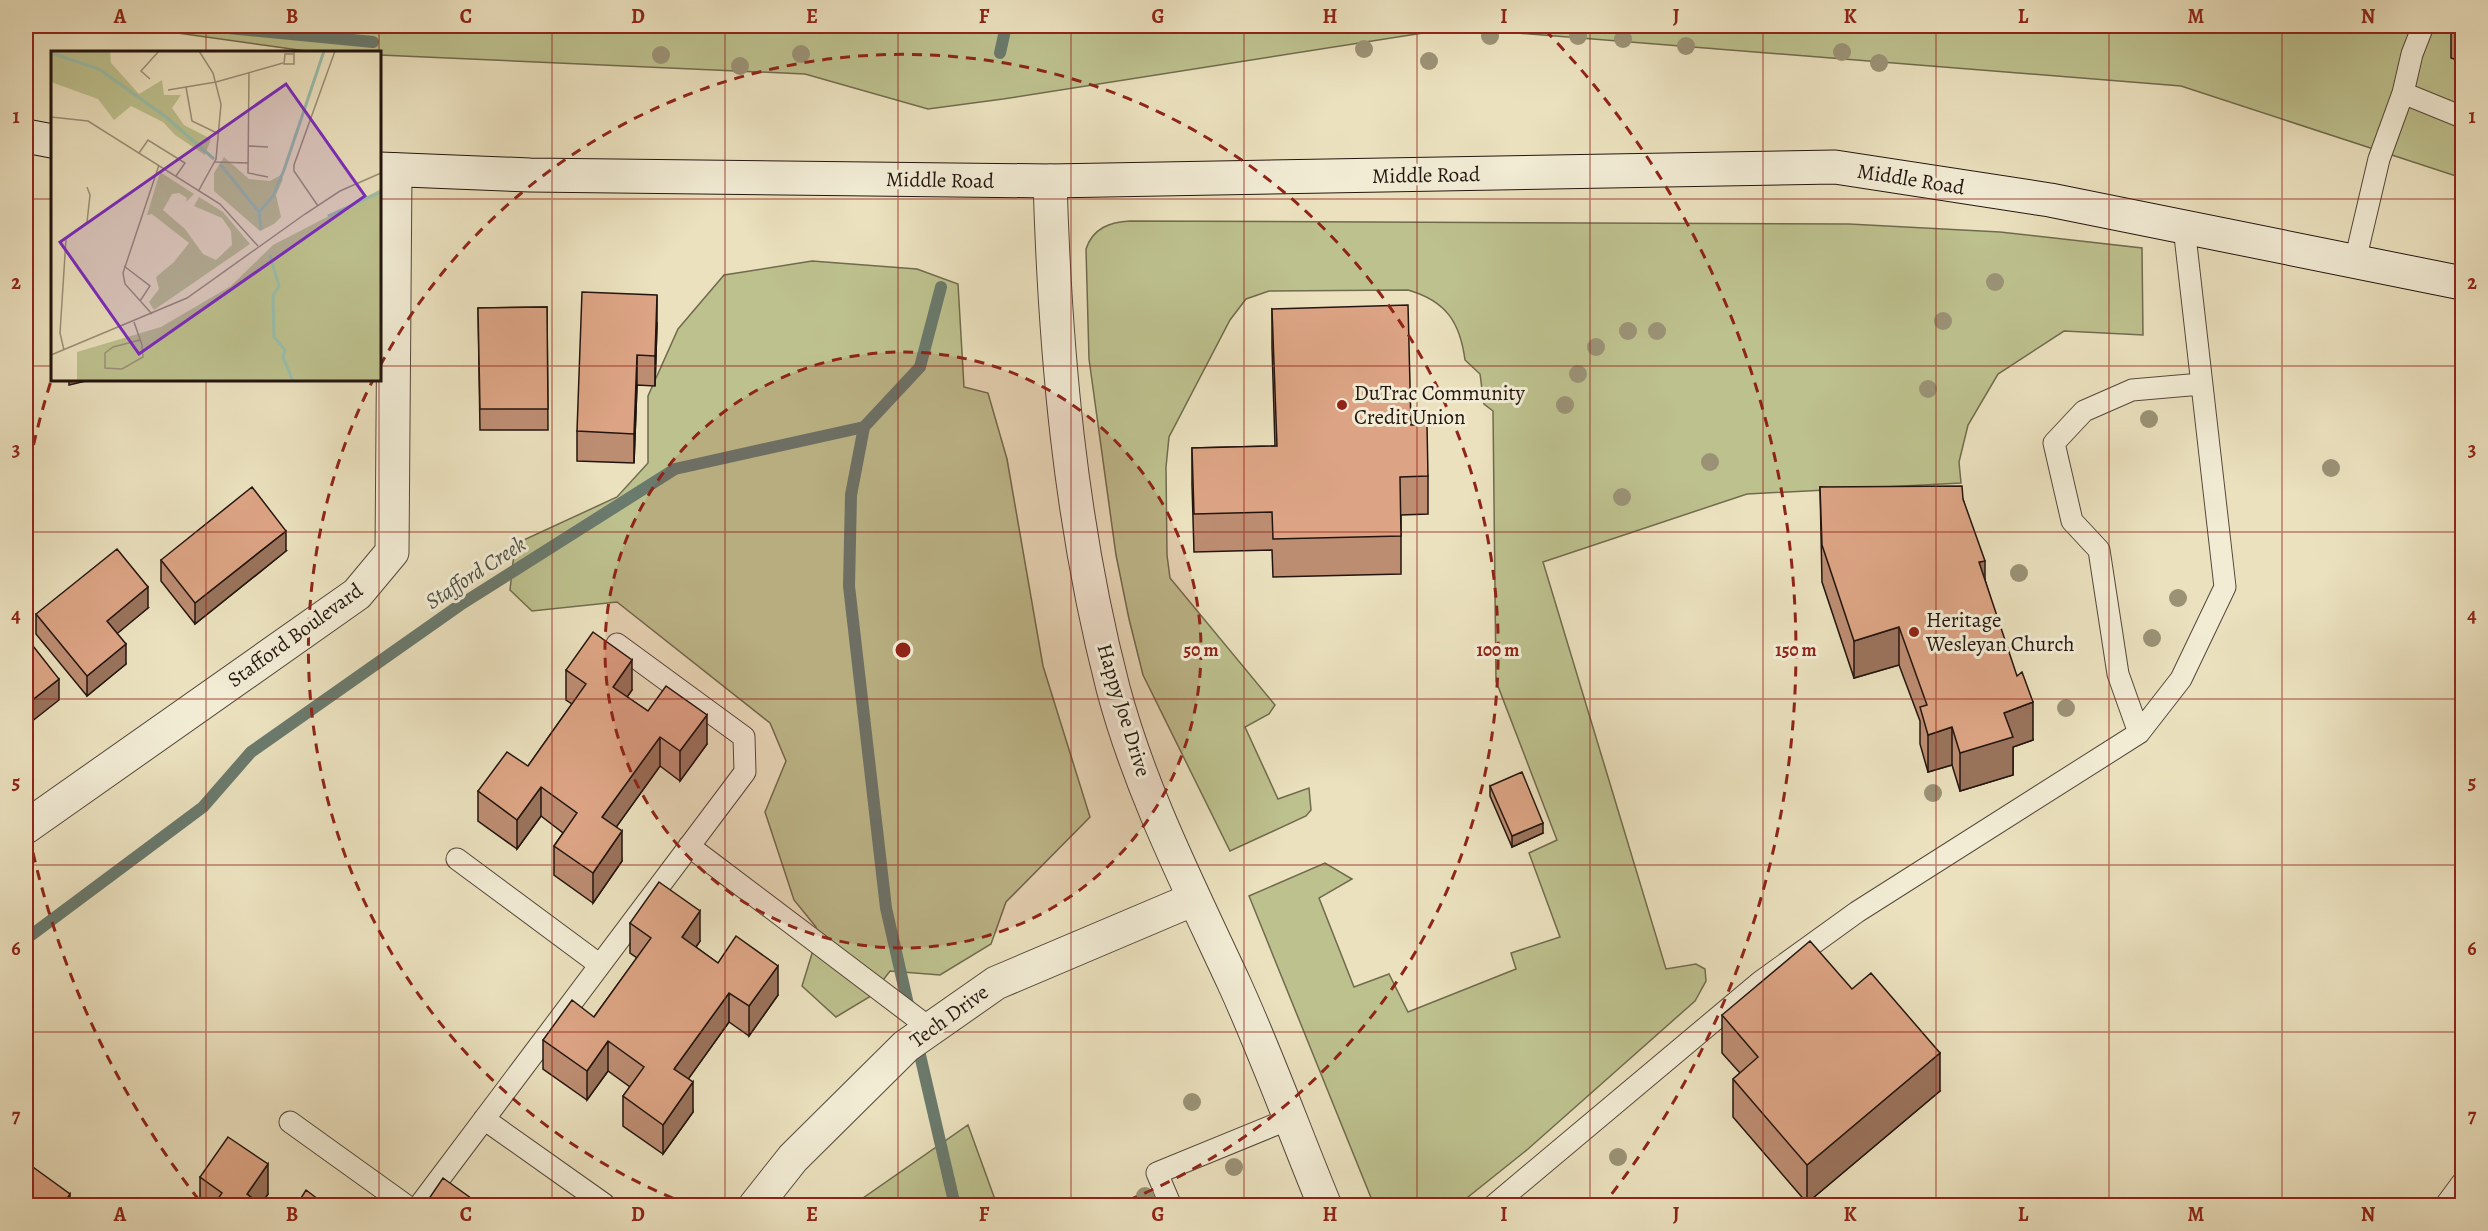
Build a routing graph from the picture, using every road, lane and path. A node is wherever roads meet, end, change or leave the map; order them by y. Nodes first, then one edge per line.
1 (2423, 26) edge
2 (2403, 93) junction
3 (2463, 117) edge
4 (26, 136) edge
5 (51, 141) edge
6 (387, 169) edge
7 (1050, 181) junction
8 (2184, 227) junction
9 (2355, 261) junction
10 (2463, 283) edge
11 (2201, 384) junction
12 (617, 644) dead end
13 (2139, 733) junction
14 (26, 827) edge
15 (689, 846) junction
16 (457, 859) dead end
17 (1194, 899) junction
18 (600, 965) junction
19 (931, 1029) junction
20 (484, 1119) junction
21 (1289, 1119) junction
22 (290, 1122) dead end
23 (2463, 1183) edge
24 (604, 1204) edge
25 (407, 1206) edge
26 (419, 1206) edge
27 (755, 1206) edge
28 (1171, 1206) edge
29 (1325, 1206) edge
30 (1493, 1206) edge
31 (2445, 1206) edge

1 - 2 lane
2 - 3 lane
2 - 9 lane
4 - 5 street
6 - 7 street, Middle Road
6 - 14 street, Stafford Boulevard
7 - 8 street, Middle Road
7 - 17 street, Happy Joe Drive
8 - 9 street, Middle Road
8 - 11 lane
9 - 10 street, Middle Road
11 - 13 lane
11 - 13 lane
12 - 15 lane
13 - 30 lane
15 - 18 lane
15 - 19 lane
16 - 18 lane
17 - 19 street, Tech Drive
17 - 21 street, Happy Joe Drive
18 - 20 lane
19 - 27 street, Tech Drive
20 - 24 lane
20 - 26 lane
21 - 28 lane
21 - 29 street, Happy Joe Drive
22 - 25 lane
23 - 31 lane

